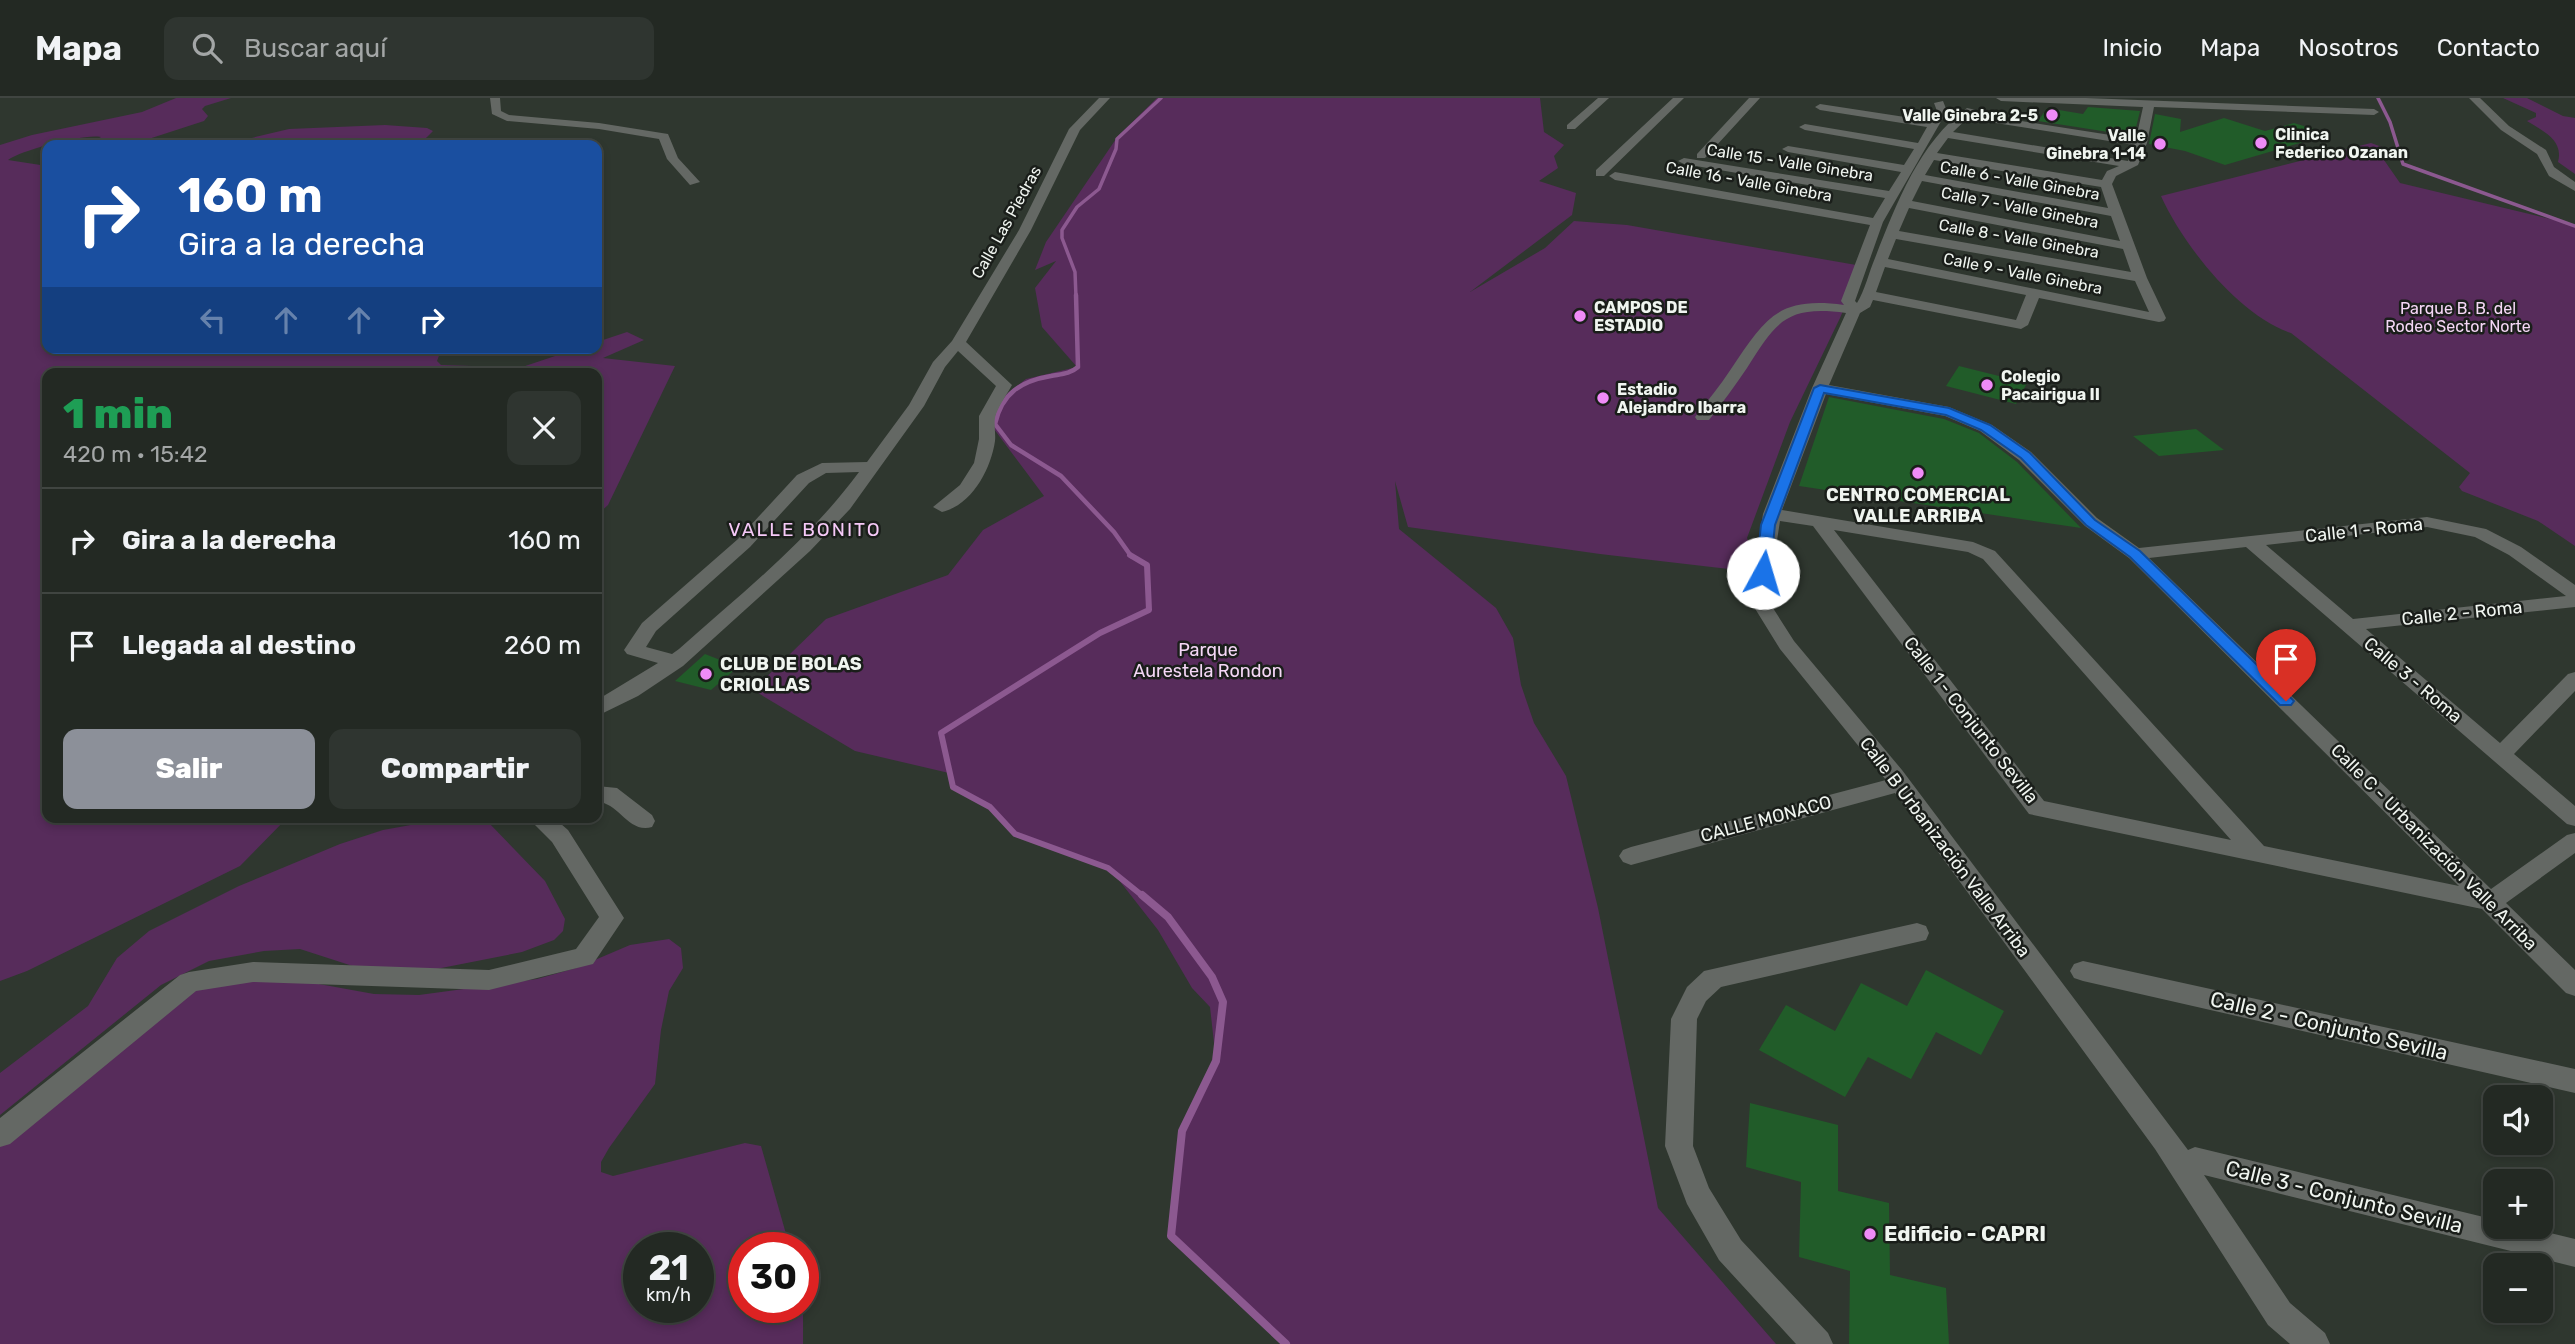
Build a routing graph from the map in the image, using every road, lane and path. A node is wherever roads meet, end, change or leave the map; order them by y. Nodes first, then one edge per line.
1 (495, 98) edge
2 (1105, 98) edge
3 (1604, 98) edge
4 (1679, 98) edge
5 (1755, 98) edge
6 (2001, 98) edge
7 (2474, 98) edge
8 (1934, 101) edge
9 (2189, 102) edge
10 (1824, 103) edge
11 (2149, 104) junction
12 (1971, 110) junction
13 (2374, 112) dead end
14 (1983, 118) dead end
15 (1571, 127) dead end
16 (1805, 127) junction
17 (1939, 130) junction
18 (2141, 143) junction
19 (1926, 152) junction
20 (1701, 156) dead end
21 (1684, 161) dead end
22 (2132, 165) junction
23 (1906, 169) junction
24 (1600, 173) dead end
25 (1615, 176) dead end
26 (1918, 177) junction
27 (694, 183) dead end
28 (2106, 184) junction
29 (2575, 187) edge
30 (1890, 195) junction
31 (1904, 203) junction
32 (2116, 213) junction
33 (1877, 222) junction
34 (1892, 233) junction
35 (2128, 246) junction
36 (1881, 262) junction
37 (2140, 278) junction
38 (2034, 293) junction
39 (1859, 305) junction
40 (958, 343) junction
41 (1820, 388) junction
42 (1703, 417) dead end
43 (872, 467) junction
44 (942, 507) dead end
45 (1772, 514) junction
46 (1820, 523) junction
47 (2251, 542) junction
48 (2135, 554) junction
49 (2575, 594) edge
50 (2575, 601) edge
51 (2348, 625) junction
52 (676, 661) junction
53 (2575, 679) edge
54 (602, 706) edge
55 (2501, 755) junction
56 (1900, 784) junction
57 (602, 794) edge
58 (2575, 818) edge
59 (643, 821) dead end
60 (545, 823) edge
61 (2575, 841) edge
62 (2256, 853) junction
63 (1632, 856) dead end
64 (2490, 902) junction
65 (1917, 933) dead end
66 (2083, 971) dead end
67 (2575, 986) edge
68 (2575, 1081) edge
69 (0, 1135) edge
70 (2195, 1160) dead end
71 (2575, 1253) edge
72 (1818, 1344) edge
73 (2314, 1344) edge

1 - 27 street
2 - 40 street, Calle Las Piedras
3 - 15 street
4 - 24 street
5 - 20 street
6 - 11 street
6 - 12 street
7 - 29 street
8 - 12 street
8 - 17 street, Calle B Urbanización Valle Arriba
9 - 11 street
9 - 13 street
10 - 16 street
10 - 17 street
11 - 18 street
12 - 17 street, Calle B Urbanización Valle Arriba
14 - 18 street
16 - 19 street
16 - 23 street
17 - 19 street, Calle B Urbanización Valle Arriba
17 - 22 street
18 - 22 street
19 - 23 street, Calle B Urbanización Valle Arriba
19 - 26 street, Calle B Urbanización Valle Arriba
19 - 28 street
21 - 30 street, Calle 15 - Valle Ginebra
22 - 28 street
23 - 30 street, Calle B Urbanización Valle Arriba
25 - 33 street, Calle 16 - Valle Ginebra
26 - 31 street, Calle B Urbanización Valle Arriba
26 - 32 street, Calle 6 - Valle Ginebra
28 - 32 street
30 - 33 street, Calle B Urbanización Valle Arriba
31 - 34 street, Calle B Urbanización Valle Arriba
31 - 35 street, Calle 7 - Valle Ginebra
32 - 35 street
33 - 39 street, Calle B Urbanización Valle Arriba
34 - 36 street, Calle B Urbanización Valle Arriba
34 - 37 street, Calle 8 - Valle Ginebra
35 - 37 street
36 - 38 street, Calle 9 - Valle Ginebra
36 - 39 street, Calle B Urbanización Valle Arriba
37 - 38 street, Calle 9 - Valle Ginebra
38 - 39 street
39 - 41 street, Calle B Urbanización Valle Arriba
39 - 42 street
40 - 43 street, Calle Las Piedras
40 - 44 street
41 - 45 street, Calle B Urbanización Valle Arriba
41 - 48 street, Calle C - Urbanización Valle Arriba
43 - 52 street, Calle Las Piedras
43 - 52 street
45 - 46 street
45 - 56 street, Calle B Urbanización Valle Arriba
46 - 62 street
46 - 62 street, Calle 1 - Conjunto Sevilla
47 - 48 street, Calle 1 - Roma
47 - 49 street, Calle 1 - Roma
47 - 51 street, Calle 3 - Roma
48 - 64 street, Calle C - Urbanización Valle Arriba
50 - 51 street, Calle 2 - Roma
51 - 55 street, Calle 3 - Roma
52 - 54 street, Calle Las Piedras
53 - 55 street
55 - 58 street, Calle 3 - Roma
56 - 63 street, CALLE MONACO
56 - 73 street, Calle B Urbanización Valle Arriba
57 - 59 street
60 - 69 street
61 - 64 street
62 - 64 street, Calle 1 - Conjunto Sevilla
64 - 67 street, Calle C - Urbanización Valle Arriba
65 - 72 street
66 - 68 street, Calle 2 - Conjunto Sevilla
70 - 71 street, Calle 3 - Conjunto Sevilla

